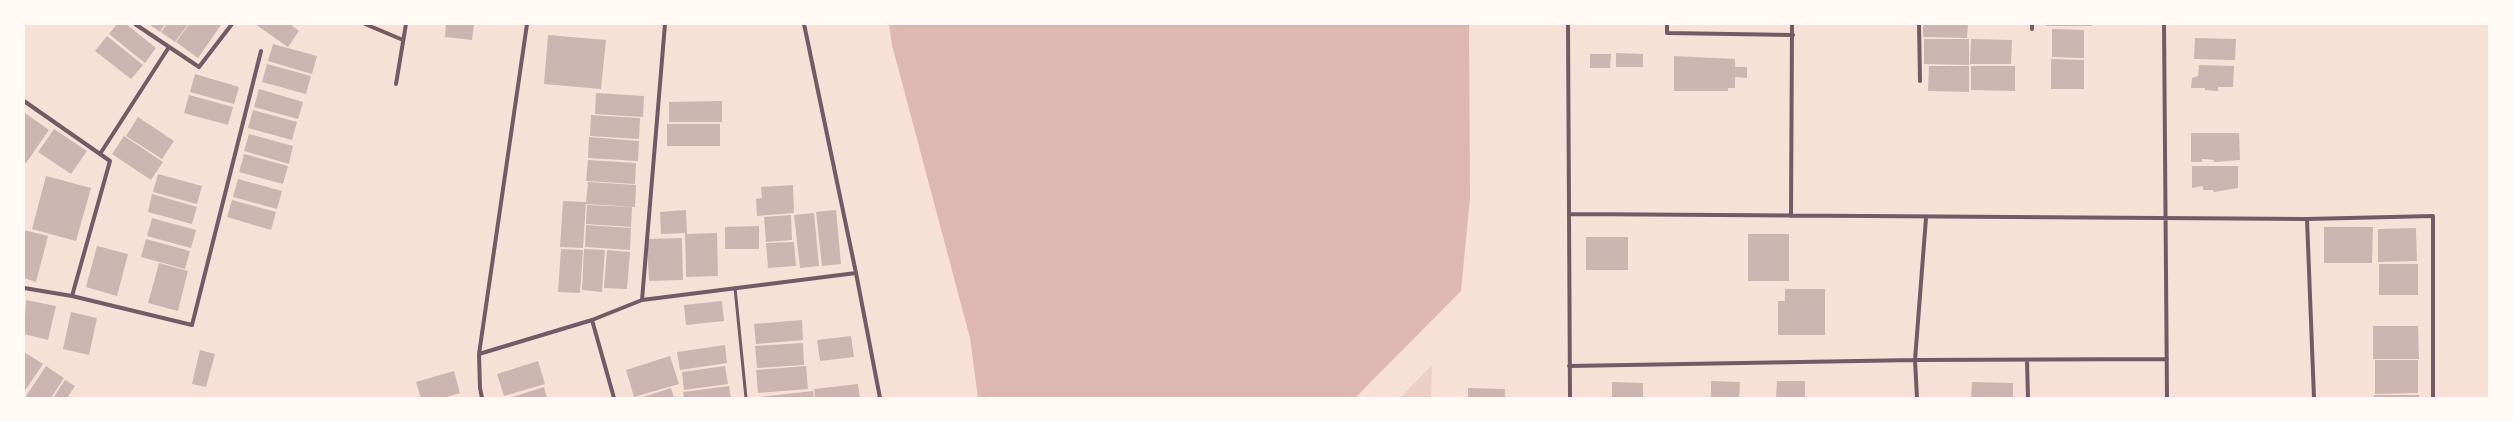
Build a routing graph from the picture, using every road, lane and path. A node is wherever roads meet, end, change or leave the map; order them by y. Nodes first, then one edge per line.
1 (135, 24) edge
2 (232, 24) edge
3 (365, 24) edge
4 (406, 24) edge
5 (527, 24) edge
6 (665, 24) edge
7 (804, 24) edge
8 (1568, 24) edge
9 (1667, 24) edge
10 (1792, 24) edge
11 (1919, 24) edge
12 (2164, 24) edge
13 (1793, 35) junction
14 (403, 40) junction
15 (169, 47) junction
16 (261, 51) dead end
17 (1920, 81) dead end
18 (396, 84) dead end
19 (24, 101) edge
20 (100, 154) junction
21 (1570, 214) junction
22 (1791, 216) junction
23 (2164, 217) junction
24 (1926, 218) junction
25 (2307, 219) junction
26 (856, 273) junction
27 (24, 288) edge
28 (735, 288) junction
29 (72, 296) junction
30 (642, 300) junction
31 (592, 320) junction
32 (479, 354) junction
33 (2167, 359) junction
34 (1916, 360) junction
35 (2027, 360) junction
36 (1569, 366) junction
37 (482, 398) edge
38 (614, 398) edge
39 (746, 398) edge
40 (880, 398) edge
41 (1570, 398) edge
42 (1917, 398) edge
43 (2028, 398) edge
44 (2167, 398) edge
45 (2314, 398) edge
46 (2433, 398) edge

1 - 15 street
2 - 15 street
3 - 14 street
4 - 14 street
5 - 32 street
6 - 30 street
7 - 26 street
8 - 21 street
9 - 13 street
10 - 13 street
11 - 17 street
12 - 23 street
13 - 22 street
14 - 18 street
15 - 20 street
16 - 29 street
19 - 20 street
20 - 29 street
21 - 22 street
21 - 36 street
22 - 24 street
23 - 24 street
23 - 25 street
23 - 33 street
24 - 34 street
25 - 45 street
25 - 46 street
26 - 28 street
26 - 40 street
27 - 29 street
28 - 30 street
28 - 39 lane
30 - 31 street
31 - 32 street
31 - 38 street
32 - 37 street
33 - 35 street
33 - 44 street
34 - 35 street
34 - 36 street
34 - 42 street
35 - 43 street
36 - 41 street

